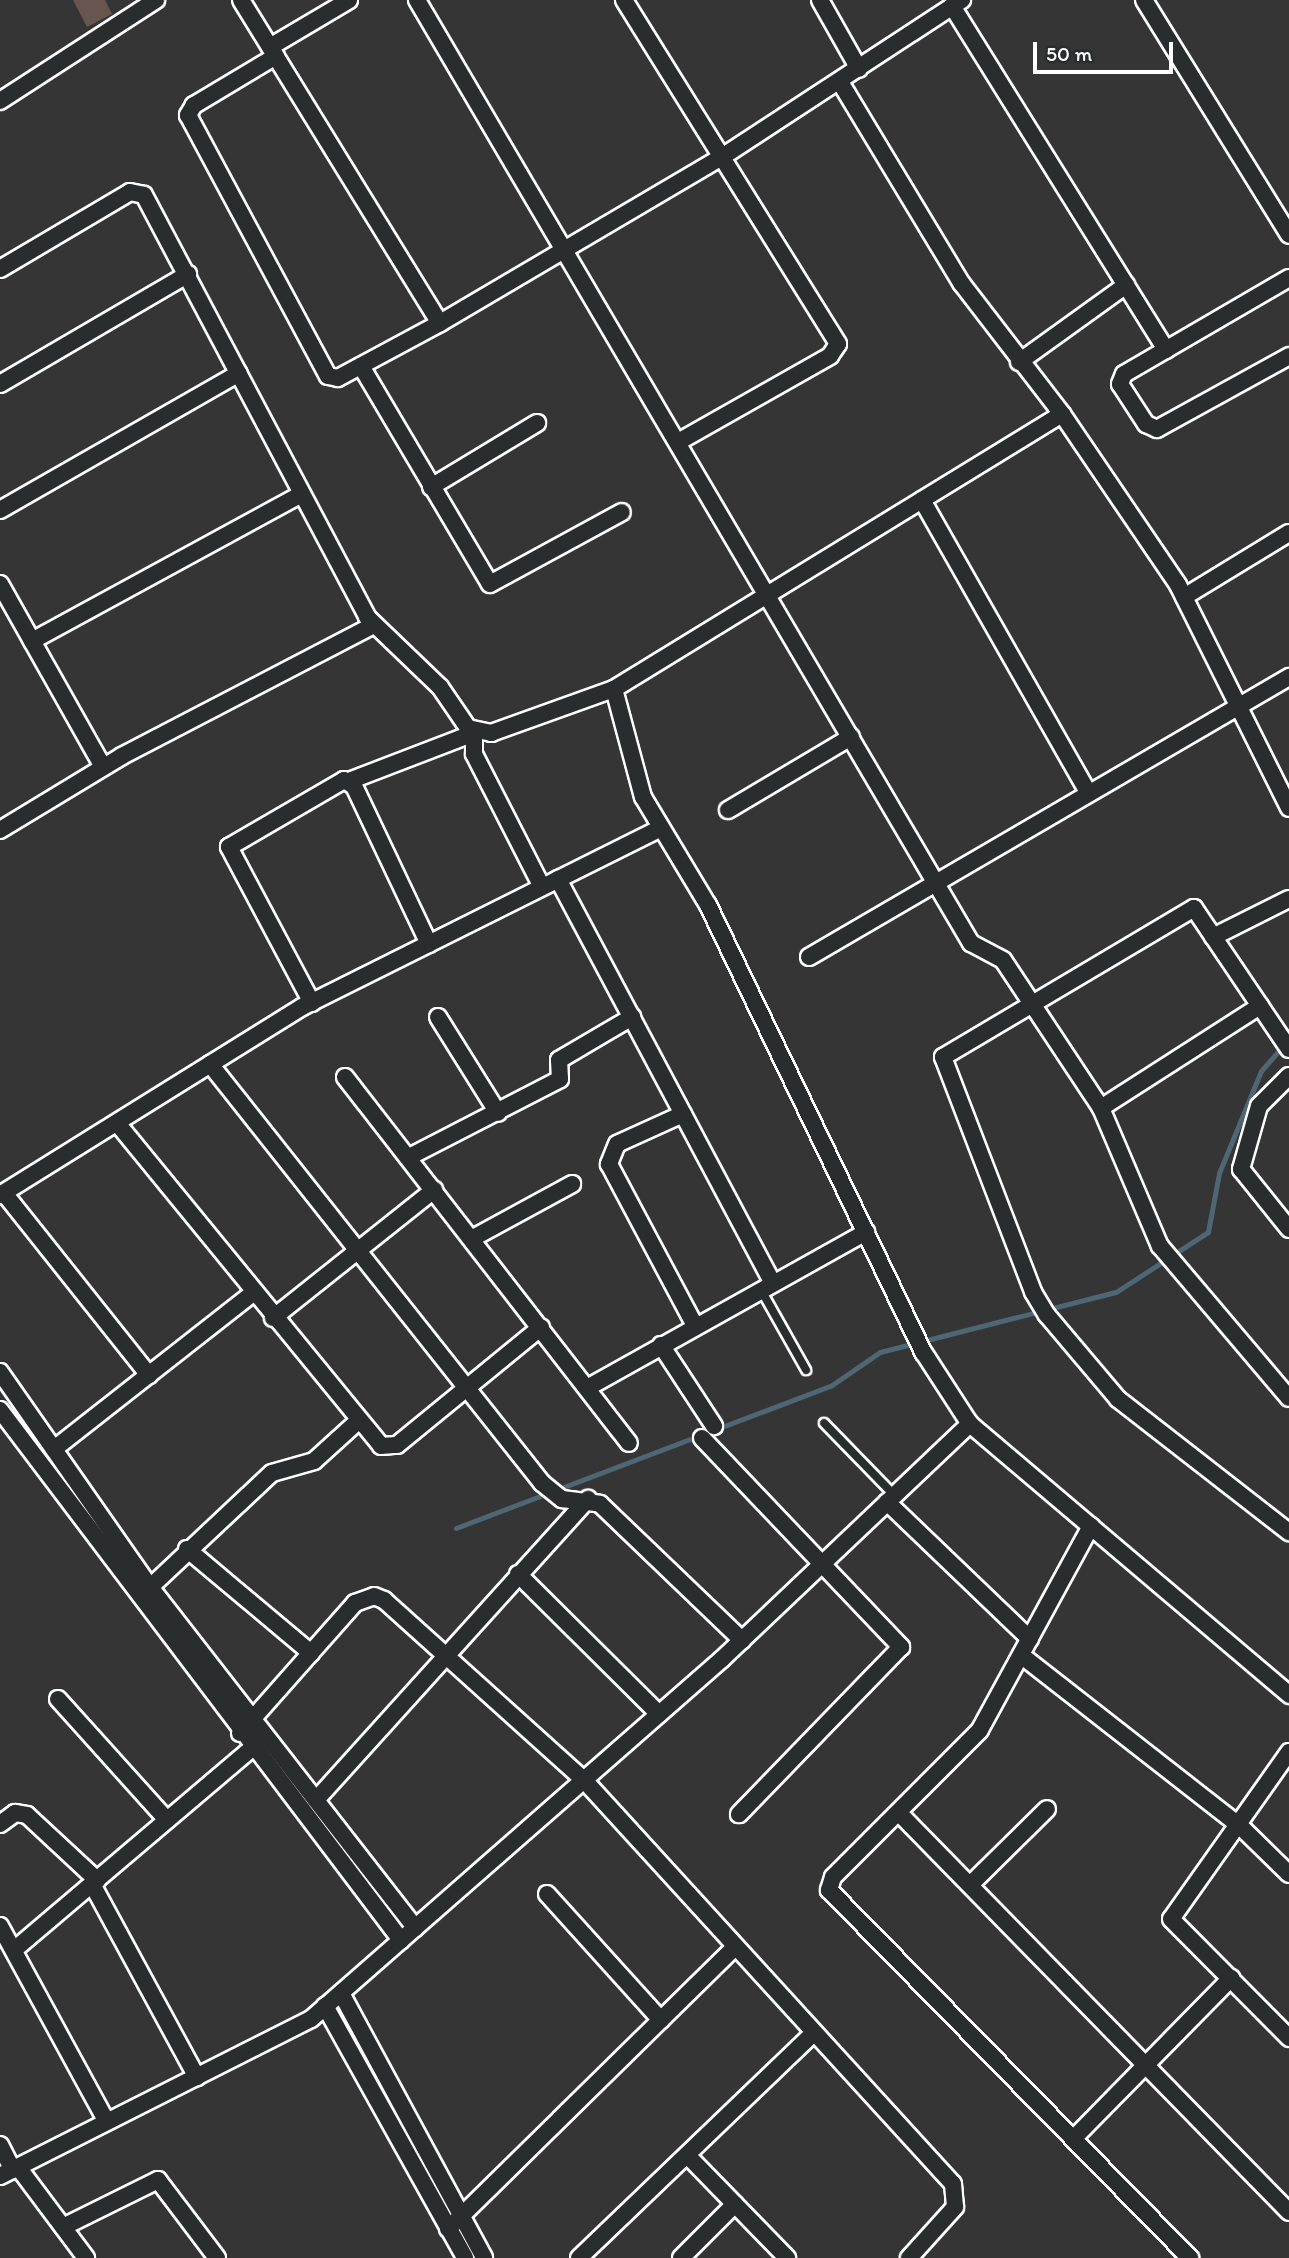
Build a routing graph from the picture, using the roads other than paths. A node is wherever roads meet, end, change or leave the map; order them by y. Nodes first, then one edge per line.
1 (156, 0) edge
2 (242, 0) edge
3 (349, 0) edge
4 (418, 0) edge
5 (624, 0) edge
6 (820, 0) edge
7 (1144, 0) edge
8 (958, 3) edge
9 (273, 52) junction
10 (859, 69) junction
11 (841, 82) junction
12 (2, 96) edge
13 (722, 157) junction
14 (1289, 234) edge
15 (562, 250) junction
16 (0, 269) edge
17 (188, 274) junction
18 (1289, 278) edge
19 (1126, 285) junction
20 (440, 323) junction
21 (1166, 349) junction
22 (1289, 356) edge
23 (1020, 362) junction
24 (361, 366) junction
25 (239, 373) junction
26 (0, 384) edge
27 (1062, 414) junction
28 (537, 423) dead end
29 (680, 441) junction
30 (431, 486) junction
31 (302, 494) junction
32 (922, 500) junction
33 (0, 510) edge
34 (622, 512) dead end
35 (1289, 533) edge
36 (0, 584) edge
37 (769, 595) junction
38 (1184, 597) junction
39 (372, 626) junction
40 (32, 641) junction
41 (1289, 677) edge
42 (614, 689) junction
43 (1235, 708) junction
44 (474, 733) junction
45 (851, 737) junction
46 (103, 767) junction
47 (349, 781) junction
48 (1088, 792) junction
49 (1289, 808) edge
50 (728, 810) dead end
51 (661, 828) junction
52 (0, 829) edge
53 (558, 879) junction
54 (937, 881) junction
55 (542, 887) junction
56 (1289, 899) edge
57 (1213, 937) junction
58 (429, 944) junction
59 (808, 957) dead end
60 (1032, 1002) junction
61 (312, 1003) junction
62 (1259, 1006) junction
63 (438, 1017) dead end
64 (632, 1017) junction
65 (1289, 1049) edge
66 (211, 1064) junction
67 (1289, 1076) edge
68 (345, 1077) dead end
69 (1101, 1108) junction
70 (498, 1113) junction
71 (683, 1114) junction
72 (117, 1122) junction
73 (408, 1157) junction
74 (572, 1184) dead end
75 (435, 1190) junction
76 (2, 1194) edge
77 (1289, 1229) edge
78 (866, 1232) junction
79 (473, 1238) junction
80 (360, 1252) junction
81 (767, 1286) junction
82 (253, 1293) junction
83 (273, 1318) junction
84 (695, 1326) junction
85 (541, 1327) junction
86 (661, 1345) junction
87 (806, 1370) dead end
88 (0, 1372) edge
89 (149, 1375) junction
90 (467, 1388) junction
91 (587, 1388) junction
92 (1289, 1398) edge
93 (0, 1410) edge
94 (358, 1422) junction
95 (824, 1423) dead end
96 (970, 1423) junction
97 (629, 1443) dead end
98 (54, 1450) junction
99 (588, 1499) junction
100 (891, 1499) junction
101 (1090, 1526) junction
102 (1289, 1532) edge
103 (187, 1549) junction
104 (824, 1562) junction
105 (518, 1574) junction
106 (150, 1587) junction
107 (137, 1599) junction
108 (1030, 1639) junction
109 (741, 1640) junction
110 (311, 1653) junction
111 (443, 1653) junction
112 (1021, 1654) junction
113 (1289, 1695) edge
114 (58, 1699) dead end
115 (659, 1714) junction
116 (253, 1720) junction
117 (240, 1733) junction
118 (252, 1748) junction
119 (1289, 1752) edge
120 (584, 1780) junction
121 (316, 1800) junction
122 (1047, 1809) dead end
123 (899, 1813) junction
124 (739, 1814) dead end
125 (167, 1820) junction
126 (0, 1824) edge
127 (1241, 1828) junction
128 (1289, 1874) edge
129 (94, 1882) junction
130 (970, 1885) junction
131 (547, 1894) dead end
132 (0, 1926) edge
133 (415, 1928) junction
134 (401, 1940) junction
135 (735, 1947) junction
136 (14, 1950) junction
137 (1231, 1979) junction
138 (341, 1993) junction
139 (325, 2006) junction
140 (661, 2020) junction
141 (814, 2033) junction
142 (1289, 2038) edge
143 (1147, 2066) junction
144 (197, 2077) junction
145 (107, 2122) junction
146 (1075, 2137) junction
147 (0, 2145) edge
148 (687, 2155) junction
149 (10, 2171) edge
150 (735, 2204) junction
151 (1289, 2212) edge
152 (461, 2216) junction
153 (63, 2228) junction
154 (449, 2229) junction
155 (86, 2258) edge
156 (217, 2258) edge
157 (465, 2258) edge
158 (484, 2258) edge
159 (579, 2258) edge
160 (681, 2258) edge
161 (787, 2258) edge
162 (909, 2258) edge
163 (1190, 2258) edge

1 - 12 street
2 - 9 street
3 - 9 street
4 - 15 street
5 - 13 street
6 - 10 street
7 - 14 street
8 - 10 street
8 - 19 street
9 - 20 street
9 - 24 street
10 - 11 street
11 - 13 street
11 - 23 street
13 - 15 street
13 - 29 street
15 - 20 street
15 - 29 street
16 - 17 street
17 - 25 street
17 - 26 street
18 - 21 street
19 - 21 street
19 - 23 street
20 - 24 street
21 - 22 street
23 - 27 street
24 - 30 street
25 - 31 street
25 - 33 street
27 - 32 street
27 - 38 street
28 - 30 street
29 - 37 street
30 - 34 street
31 - 39 street
31 - 40 street
32 - 37 street
32 - 48 street
35 - 38 street
36 - 40 street
37 - 42 street
37 - 45 street
38 - 43 street
39 - 44 street
39 - 46 street
40 - 46 street
41 - 43 street
42 - 44 street
42 - 51 street
43 - 48 street
43 - 49 street
44 - 47 street
44 - 55 street
45 - 50 street
45 - 54 street
46 - 52 street
47 - 58 street
47 - 61 street
48 - 54 street
51 - 53 street
51 - 78 street
53 - 55 street
53 - 64 street
54 - 59 street
54 - 60 street
55 - 58 street
56 - 57 street
57 - 60 street
57 - 62 street
58 - 61 street
60 - 69 street
60 - 102 street
61 - 66 street
62 - 65 street
62 - 69 street
63 - 70 street
64 - 70 street
64 - 71 street
66 - 72 street
66 - 80 street
67 - 77 street
68 - 73 street
69 - 92 street
70 - 73 street
71 - 81 street
71 - 84 street
72 - 76 street
72 - 82 street
73 - 75 street
74 - 79 street
75 - 79 street
75 - 80 street
76 - 89 street
78 - 81 street
78 - 96 street
79 - 85 street
80 - 83 street
80 - 90 street
81 - 84 street
81 - 87 lane
82 - 83 street
82 - 89 street
83 - 94 street
84 - 86 street
85 - 90 street
85 - 91 street
86 - 91 street
86 - 104 street
88 - 98 street
89 - 98 street
90 - 94 street
90 - 99 street
91 - 97 street
93 - 107 street
94 - 103 street
95 - 100 lane
96 - 100 street
96 - 101 street
98 - 106 street
99 - 105 street
99 - 109 street
100 - 104 street
100 - 108 street
101 - 108 street
101 - 113 street
103 - 106 street
103 - 110 street
104 - 109 street
104 - 124 street
105 - 111 street
105 - 115 street
106 - 107 street
106 - 116 street
107 - 117 street
108 - 112 street
109 - 115 street
110 - 111 street
110 - 116 street
111 - 120 street
111 - 121 street
112 - 123 street
112 - 127 street
114 - 125 street
115 - 120 street
116 - 117 street
116 - 121 street
117 - 118 street
118 - 125 street
118 - 134 street
119 - 127 street
120 - 133 street
120 - 135 street
121 - 133 street
122 - 130 street
123 - 130 street
123 - 146 street
125 - 129 street
126 - 129 street
127 - 128 street
127 - 137 street
129 - 136 street
129 - 144 street
130 - 143 street
131 - 140 street
132 - 136 street
133 - 134 street
134 - 138 street
135 - 140 street
135 - 141 street
136 - 145 street
137 - 142 street
137 - 143 street
138 - 139 street
138 - 152 street
139 - 144 street
139 - 154 street
140 - 152 street
141 - 148 street
141 - 162 street
143 - 146 street
143 - 151 street
144 - 145 street
145 - 149 street
146 - 163 street
147 - 149 street
148 - 150 street
148 - 159 street
149 - 153 street
150 - 160 street
150 - 161 street
152 - 154 street
152 - 158 street
153 - 155 street
153 - 156 street
154 - 157 street

